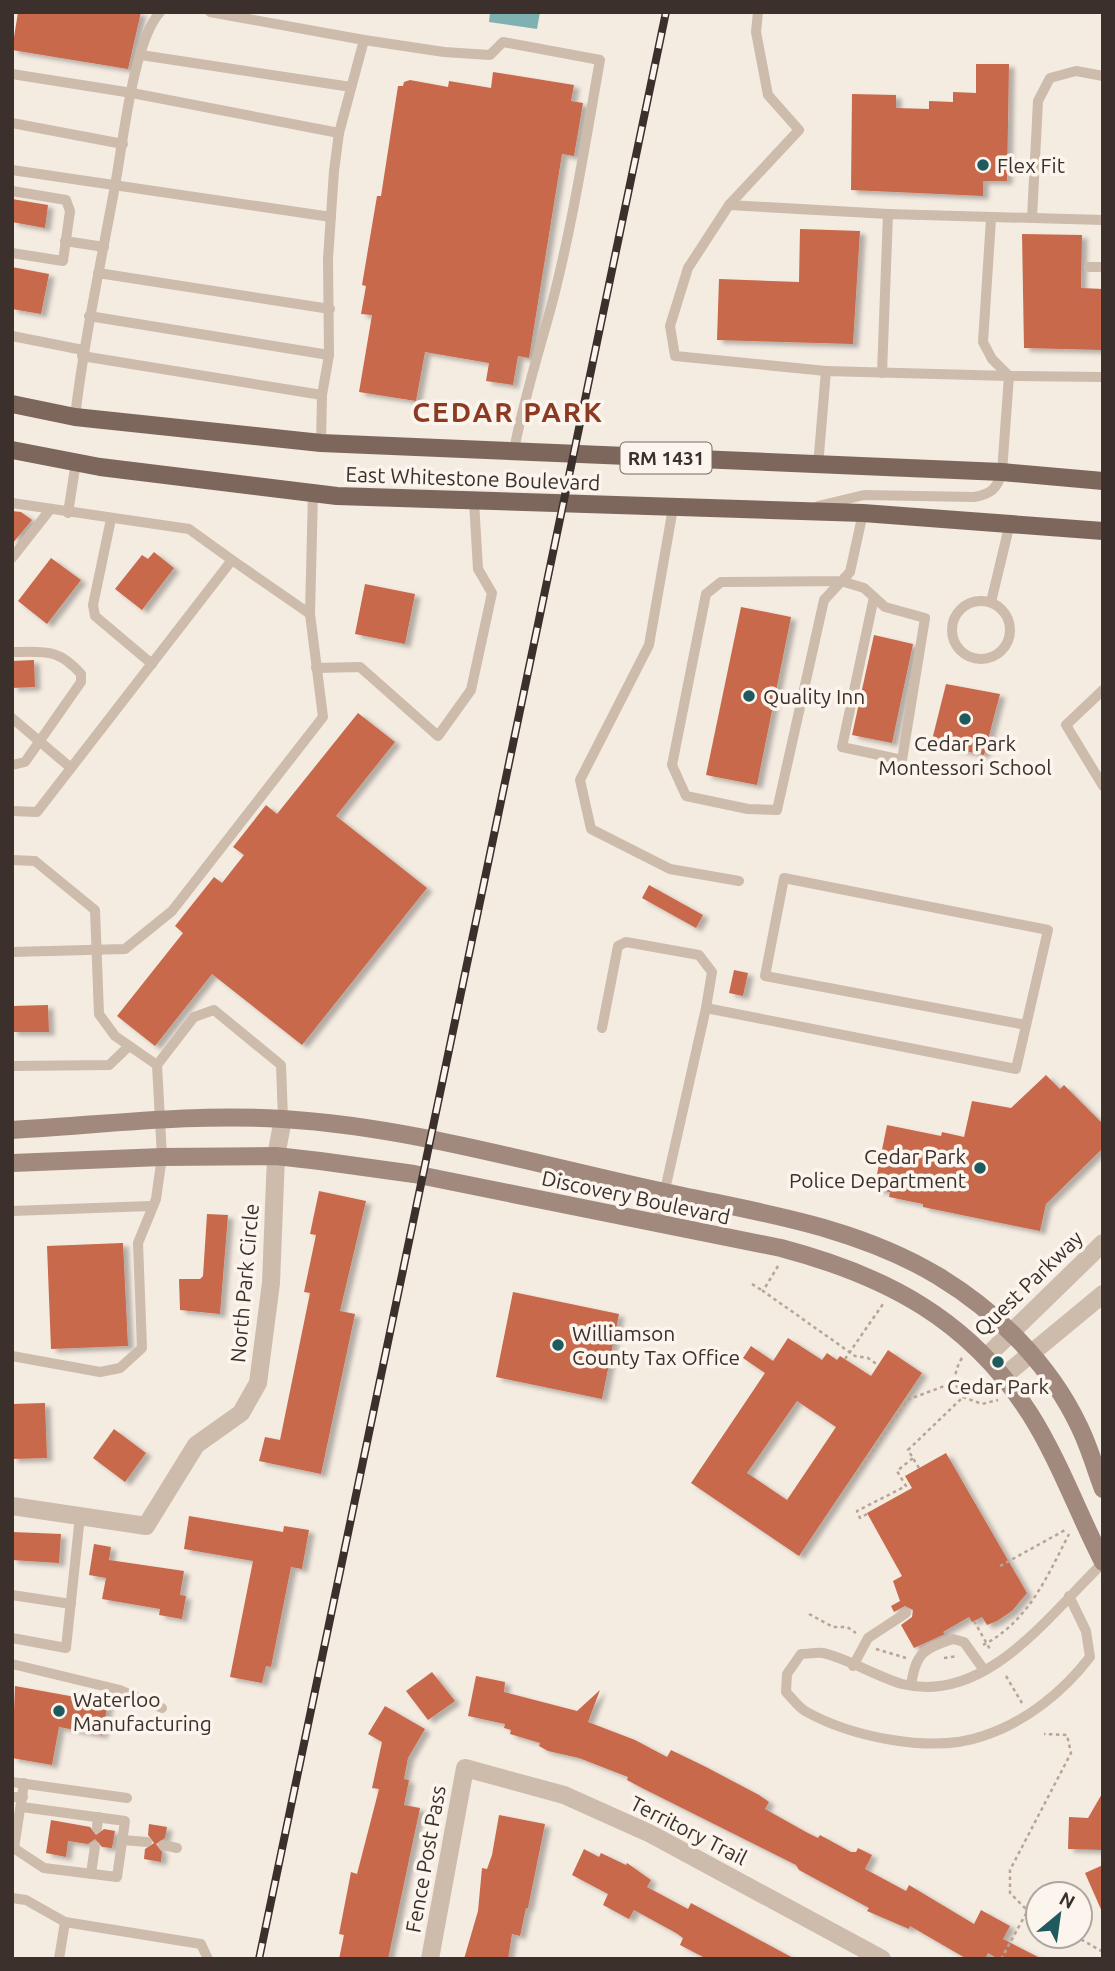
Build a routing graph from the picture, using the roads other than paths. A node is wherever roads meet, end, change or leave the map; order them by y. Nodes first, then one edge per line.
1 (160, 12) edge
2 (210, 12) edge
3 (758, 12) edge
4 (364, 40) junction
5 (141, 55) junction
6 (12, 74) edge
7 (1103, 76) edge
8 (351, 87) junction
9 (132, 93) junction
10 (12, 123) edge
11 (339, 133) junction
12 (123, 144) junction
13 (12, 170) edge
14 (115, 186) junction
15 (12, 191) edge
16 (729, 205) junction
17 (888, 214) junction
18 (331, 217) junction
19 (1032, 218) junction
20 (991, 219) junction
21 (1103, 220) edge
22 (65, 241) junction
23 (104, 247) junction
24 (12, 253) edge
25 (1089, 267) dead end
26 (1103, 267) edge
27 (98, 273) junction
28 (330, 309) junction
29 (89, 316) junction
30 (12, 336) edge
31 (82, 353) junction
32 (329, 355) junction
33 (826, 371) junction
34 (882, 373) junction
35 (1009, 376) junction
36 (1103, 377) edge
37 (322, 394) junction
38 (18, 403) edge
39 (75, 417) junction
40 (321, 443) junction
41 (12, 450) edge
42 (514, 450) junction
43 (76, 462) junction
44 (818, 466) junction
45 (1002, 472) junction
46 (1103, 481) edge
47 (313, 492) junction
48 (474, 501) junction
49 (12, 503) edge
50 (673, 508) junction
51 (49, 511) junction
52 (789, 512) junction
53 (68, 513) junction
54 (863, 513) junction
55 (111, 519) junction
56 (1010, 523) junction
57 (1103, 531) edge
58 (12, 558) edge
59 (232, 560) junction
60 (841, 581) junction
61 (874, 597) junction
62 (991, 602) junction
63 (310, 614) junction
64 (12, 652) edge
65 (152, 664) junction
66 (316, 668) junction
67 (1103, 690) edge
68 (12, 718) edge
69 (40, 741) junction
70 (12, 765) edge
71 (71, 768) junction
72 (1103, 786) edge
73 (12, 811) edge
74 (12, 860) edge
75 (739, 881) dead end
76 (97, 952) junction
77 (12, 953) edge
78 (706, 1008) junction
79 (1026, 1025) junction
80 (602, 1028) dead end
81 (129, 1046) junction
82 (157, 1065) junction
83 (12, 1066) edge
84 (283, 1119) junction
85 (160, 1122) junction
86 (12, 1130) edge
87 (276, 1156) junction
88 (162, 1157) junction
89 (12, 1163) edge
90 (664, 1192) junction
91 (151, 1206) junction
92 (12, 1210) edge
93 (657, 1225) junction
94 (1103, 1243) edge
95 (1103, 1294) edge
96 (1011, 1332) junction
97 (1031, 1354) junction
98 (12, 1356) edge
99 (986, 1357) junction
100 (1004, 1376) junction
101 (1103, 1489) edge
102 (12, 1506) edge
103 (80, 1516) junction
104 (1103, 1562) edge
105 (12, 1595) edge
106 (1069, 1596) junction
107 (71, 1604) junction
108 (906, 1613) dead end
109 (12, 1637) edge
110 (12, 1664) edge
111 (853, 1666) junction
112 (984, 1670) junction
113 (911, 1685) junction
114 (162, 1708) dead end
115 (465, 1768) joint
116 (12, 1782) edge
117 (24, 1783) junction
118 (127, 1798) dead end
119 (18, 1805) edge
120 (122, 1840) junction
121 (146, 1842) dead end
122 (163, 1845) dead end
123 (95, 1846) dead end
124 (177, 1847) dead end
125 (13, 1848) edge
126 (91, 1874) junction
127 (12, 1898) edge
128 (65, 1922) junction
129 (59, 1959) edge
130 (208, 1959) edge
131 (430, 1959) edge
132 (882, 1959) edge

1 - 5 lane
2 - 4 lane
3 - 16 lane
4 - 8 lane
4 - 42 lane
5 - 8 lane
5 - 9 lane
6 - 9 lane
7 - 19 lane
8 - 11 lane
9 - 11 lane
9 - 12 lane
10 - 12 lane
11 - 18 lane
12 - 14 lane
13 - 14 lane
14 - 18 lane
14 - 23 lane
15 - 22 lane
16 - 17 lane
16 - 33 lane
17 - 20 lane
17 - 34 lane
18 - 28 lane
19 - 20 lane
19 - 21 lane
20 - 35 lane
22 - 23 lane
22 - 24 lane
23 - 27 lane
25 - 26 lane
27 - 28 lane
27 - 29 lane
28 - 32 lane
29 - 31 lane
29 - 32 lane
30 - 31 lane
31 - 37 lane
31 - 39 lane
32 - 37 lane
33 - 34 lane
33 - 44 lane
34 - 35 lane
35 - 36 lane
35 - 45 lane
37 - 40 lane
38 - 39 main road, East Whitestone Boulevard / RM 1431
39 - 40 main road, East Whitestone Boulevard / RM 1431
40 - 42 main road, East Whitestone Boulevard / RM 1431
41 - 43 main road, East Whitestone Boulevard
42 - 44 main road, East Whitestone Boulevard / RM 1431
43 - 47 main road, East Whitestone Boulevard
43 - 53 lane
44 - 45 main road, East Whitestone Boulevard / RM 1431
45 - 46 main road, East Whitestone Boulevard / RM 1431
45 - 52 lane
47 - 48 main road, East Whitestone Boulevard
47 - 63 lane
48 - 50 main road, East Whitestone Boulevard
48 - 66 lane
49 - 51 lane
50 - 52 main road, East Whitestone Boulevard
50 - 75 lane
51 - 53 lane
51 - 58 lane
52 - 54 main road, East Whitestone Boulevard
53 - 55 lane
54 - 56 main road, East Whitestone Boulevard
54 - 60 lane
55 - 59 lane
55 - 65 lane
56 - 57 main road, East Whitestone Boulevard
56 - 62 lane
59 - 63 lane
59 - 65 lane
60 - 60 lane
60 - 61 lane
61 - 61 lane
62 - 62 lane
63 - 66 lane
64 - 69 lane
65 - 71 lane
66 - 76 lane
67 - 72 lane
68 - 69 lane
69 - 70 lane
69 - 71 lane
71 - 73 lane
74 - 76 lane
76 - 77 lane
76 - 81 lane
78 - 79 lane
78 - 80 lane
78 - 90 lane
79 - 79 lane
81 - 82 lane
81 - 83 lane
82 - 84 lane
82 - 85 lane
84 - 85 street, Discovery Boulevard
84 - 87 street, North Park Circle
84 - 90 street, Discovery Boulevard
85 - 86 street, Discovery Boulevard
85 - 88 lane
87 - 88 street, Discovery Boulevard
87 - 93 street, Discovery Boulevard
87 - 103 street, North Park Circle
88 - 89 street, Discovery Boulevard
88 - 91 lane
90 - 93 lane
90 - 96 street, Discovery Boulevard
91 - 92 lane
91 - 98 lane
93 - 99 street, Discovery Boulevard
94 - 96 street, Quest Parkway
95 - 97 street
96 - 97 street, Discovery Boulevard
96 - 99 street, Quest Parkway
97 - 100 street
97 - 101 street, Discovery Boulevard
99 - 100 street, Discovery Boulevard
100 - 104 street, Discovery Boulevard
102 - 103 street, North Park Circle
103 - 107 lane
104 - 106 lane
105 - 107 lane
106 - 111 lane
106 - 112 lane
107 - 109 lane
108 - 111 lane
110 - 114 lane
111 - 113 lane
112 - 113 lane
112 - 113 lane
115 - 131 street, Fence Post Pass
115 - 132 street, Territory Trail
116 - 117 lane
117 - 118 lane
117 - 119 lane
119 - 120 lane
119 - 125 lane
120 - 121 lane
120 - 126 lane
122 - 124 lane
123 - 126 lane
125 - 126 lane
127 - 128 lane
128 - 129 lane
128 - 130 lane

